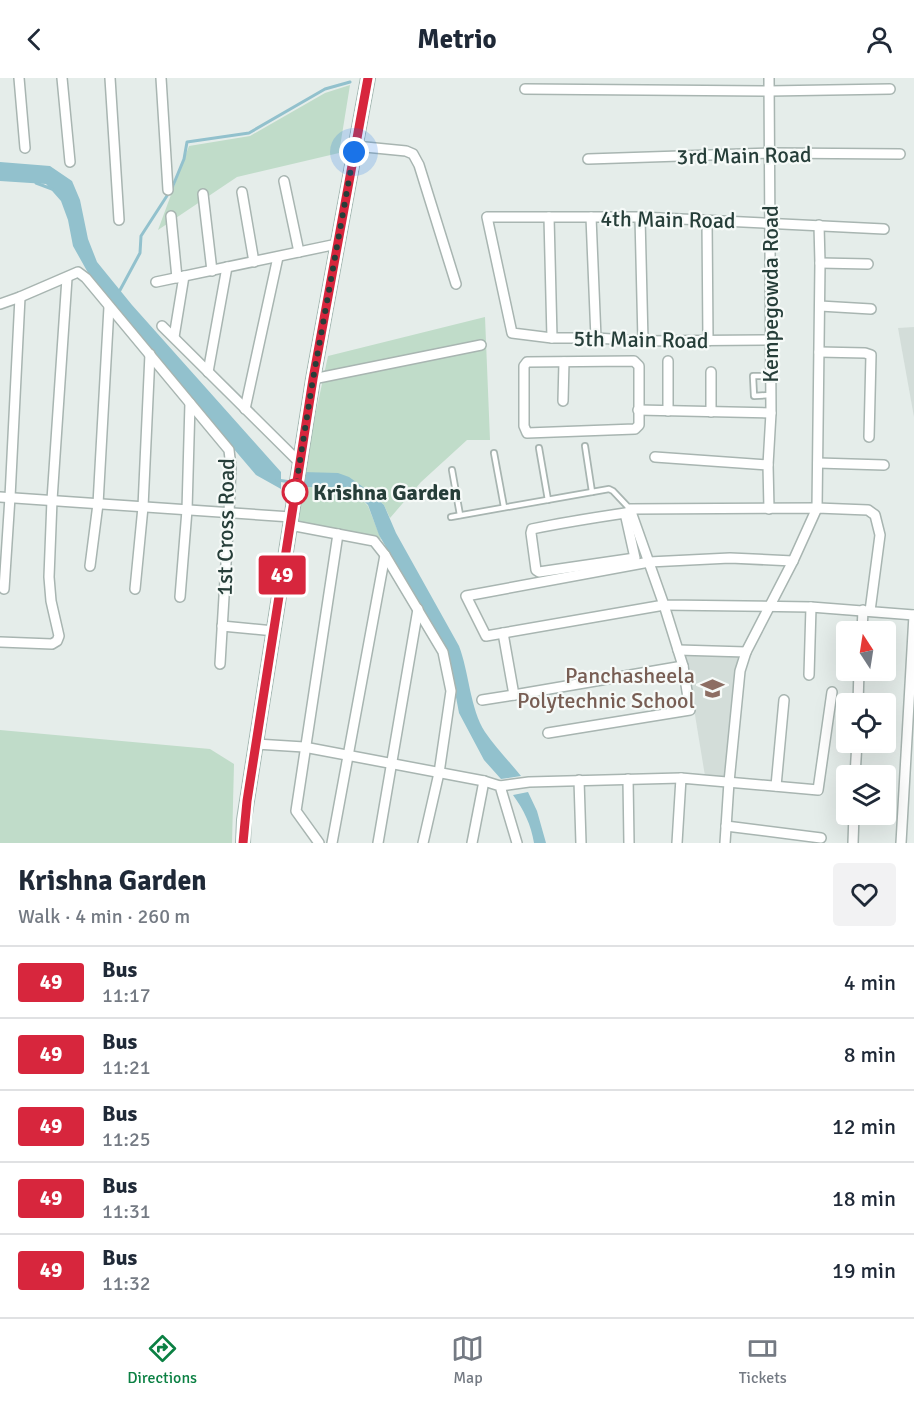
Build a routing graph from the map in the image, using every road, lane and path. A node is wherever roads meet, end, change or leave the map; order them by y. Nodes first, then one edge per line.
1 (19, 78) edge
2 (62, 78) edge
3 (110, 78) edge
4 (161, 78) edge
5 (368, 78) edge
6 (769, 78) edge
7 (890, 88) dead end
8 (525, 89) dead end
9 (769, 91) junction
10 (355, 146) junction
11 (25, 148) dead end
12 (770, 153) junction
13 (900, 154) dead end
14 (588, 159) dead end
15 (70, 162) dead end
16 (284, 181) dead end
17 (168, 190) dead end
18 (242, 192) dead end
19 (203, 194) dead end
20 (171, 216) dead end
21 (549, 217) junction
22 (591, 217) junction
23 (640, 217) junction
24 (119, 220) dead end
25 (707, 220) junction
26 (769, 222) junction
27 (819, 225) junction
28 (884, 229) dead end
29 (337, 244) junction
30 (299, 252) junction
31 (279, 257) junction
32 (254, 262) junction
33 (820, 262) junction
34 (868, 264) dead end
35 (227, 267) junction
36 (212, 271) junction
37 (181, 277) junction
38 (67, 278) junction
39 (156, 282) dead end
40 (456, 284) dead end
41 (20, 297) junction
42 (0, 304) edge
43 (820, 306) junction
44 (109, 307) junction
45 (871, 309) dead end
46 (162, 326) dead end
47 (512, 333) joint
48 (174, 337) junction
49 (552, 338) junction
50 (596, 338) junction
51 (770, 340) junction
52 (643, 341) junction
53 (708, 341) junction
54 (481, 345) dead end
55 (819, 352) junction
56 (150, 354) junction
57 (668, 361) dead end
58 (564, 362) junction
59 (208, 372) junction
60 (711, 372) dead end
61 (770, 376) junction
62 (313, 379) junction
63 (770, 396) junction
64 (563, 401) dead end
65 (190, 403) junction
66 (245, 409) junction
67 (638, 410) junction
68 (668, 411) junction
69 (711, 412) junction
70 (771, 413) junction
71 (869, 437) dead end
72 (585, 446) dead end
73 (539, 448) dead end
74 (494, 453) dead end
75 (655, 457) dead end
76 (818, 463) junction
77 (768, 465) junction
78 (884, 465) dead end
79 (299, 467) junction
80 (452, 470) dead end
81 (592, 492) junction
82 (0, 497) edge
83 (10, 497) junction
84 (52, 500) junction
85 (548, 500) junction
86 (98, 504) junction
87 (142, 507) junction
88 (504, 507) junction
89 (817, 508) junction
90 (769, 509) junction
91 (187, 510) junction
92 (629, 511) junction
93 (229, 513) junction
94 (460, 515) junction
95 (451, 517) dead end
96 (291, 521) junction
97 (338, 534) junction
98 (385, 555) junction
99 (793, 561) junction
100 (649, 562) junction
101 (90, 566) dead end
102 (4, 589) dead end
103 (135, 590) dead end
104 (180, 597) dead end
105 (664, 605) junction
106 (770, 606) junction
107 (812, 607) junction
108 (418, 609) junction
109 (867, 610) junction
110 (914, 615) edge
111 (864, 621) edge
112 (222, 626) junction
113 (274, 631) junction
114 (503, 633) junction
115 (0, 642) edge
116 (678, 650) junction
117 (746, 652) junction
118 (220, 664) dead end
119 (683, 666) junction
120 (809, 675) dead end
121 (832, 692) dead end
122 (514, 694) junction
123 (482, 700) dead end
124 (784, 700) dead end
125 (548, 733) dead end
126 (256, 744) junction
127 (304, 747) junction
128 (348, 755) junction
129 (392, 764) junction
130 (439, 772) junction
131 (681, 778) junction
132 (628, 779) junction
133 (579, 780) junction
134 (484, 781) junction
135 (729, 782) junction
136 (503, 786) junction
137 (776, 786) junction
138 (854, 825) edge
139 (726, 826) junction
140 (821, 838) dead end
141 (243, 843) edge
142 (319, 843) edge
143 (332, 843) edge
144 (378, 843) edge
145 (423, 843) edge
146 (472, 843) edge
147 (518, 843) edge
148 (581, 843) edge
149 (629, 843) edge
150 (677, 843) edge
151 (725, 843) edge
152 (853, 843) edge
153 (901, 843) edge

1 - 11 street
2 - 15 street
3 - 24 street
4 - 17 street
5 - 10 street
6 - 9 street, Kempegowda Road
7 - 9 street
8 - 9 street
9 - 12 street, Kempegowda Road
10 - 29 street
10 - 40 street
12 - 13 street, 3rd Main Road
12 - 14 street, 3rd Main Road
12 - 26 street, Kempegowda Road
16 - 30 street
18 - 32 street
19 - 36 street
20 - 37 street
21 - 22 street, 4th Main Road
21 - 47 street, 4th Main Road
21 - 49 street
22 - 23 street, 4th Main Road
22 - 50 street
23 - 25 street, 4th Main Road
23 - 52 street
25 - 26 street, 4th Main Road
25 - 53 street
26 - 27 street, 4th Main Road
26 - 51 street, Kempegowda Road
27 - 28 street, 4th Main Road
27 - 33 street
29 - 30 street
29 - 62 street
30 - 31 street
31 - 32 street
31 - 66 street
32 - 35 street
33 - 34 street
33 - 43 street
35 - 36 street
35 - 59 street
36 - 37 street
37 - 39 street
37 - 48 street
38 - 41 street
38 - 44 street, 1st Cross Road
38 - 84 street
41 - 42 street
41 - 83 street
43 - 45 street
43 - 55 street
44 - 56 street, 1st Cross Road
44 - 86 street
46 - 48 street
47 - 49 street, 5th Main Road
48 - 59 street
49 - 50 street, 5th Main Road
50 - 52 street, 5th Main Road
51 - 53 street, 5th Main Road
51 - 61 street, Kempegowda Road
52 - 53 street, 5th Main Road
54 - 62 street
55 - 71 street
55 - 76 street
56 - 65 street, 1st Cross Road
56 - 87 street
57 - 68 street
58 - 64 street
58 - 67 street
58 - 67 street
59 - 66 street
60 - 69 street
61 - 63 street, Kempegowda Road
61 - 63 lane
62 - 79 street
63 - 70 street, Kempegowda Road
65 - 91 street
65 - 93 street, 1st Cross Road
66 - 79 street
67 - 68 street
68 - 69 street
69 - 70 street
70 - 77 street, Kempegowda Road
72 - 81 lane
73 - 85 lane
74 - 88 lane
75 - 77 street
76 - 78 street
76 - 89 street
77 - 90 street, Kempegowda Road
79 - 96 street
80 - 94 lane
81 - 85 lane
81 - 92 lane
82 - 83 street
83 - 84 street
83 - 102 street
84 - 86 street
84 - 115 street
85 - 88 lane
86 - 87 street
86 - 101 street
87 - 91 street
87 - 103 street
88 - 94 lane
89 - 90 street
89 - 99 street
89 - 109 street
90 - 92 street
91 - 93 street
91 - 104 street
92 - 92 street
92 - 100 street
93 - 96 street
93 - 112 street, 1st Cross Road
94 - 95 lane
96 - 97 street
96 - 113 street
97 - 98 street
97 - 127 street
98 - 108 street
98 - 128 street
99 - 100 street
99 - 106 street
100 - 105 street
100 - 114 street
105 - 106 street
105 - 114 street
105 - 116 street
106 - 107 street
106 - 117 street
107 - 109 street
107 - 120 street
108 - 129 street
108 - 130 street
109 - 110 street
109 - 111 street
110 - 153 street
112 - 113 street
112 - 118 street, 1st Cross Road
113 - 126 street
114 - 122 street
116 - 117 street
116 - 119 street
117 - 135 street
119 - 122 street
119 - 125 street
121 - 137 street
122 - 123 street
124 - 137 street
126 - 127 street
126 - 141 street
127 - 128 street
127 - 142 street
128 - 129 street
128 - 143 street
129 - 130 street
129 - 144 street
130 - 134 street
130 - 145 street
131 - 132 street
131 - 135 street
131 - 150 street
132 - 133 street
132 - 149 street
133 - 136 street
133 - 148 street
134 - 136 street
134 - 146 street
135 - 137 street
135 - 139 street
136 - 147 street
138 - 152 street
139 - 140 street
139 - 151 street

